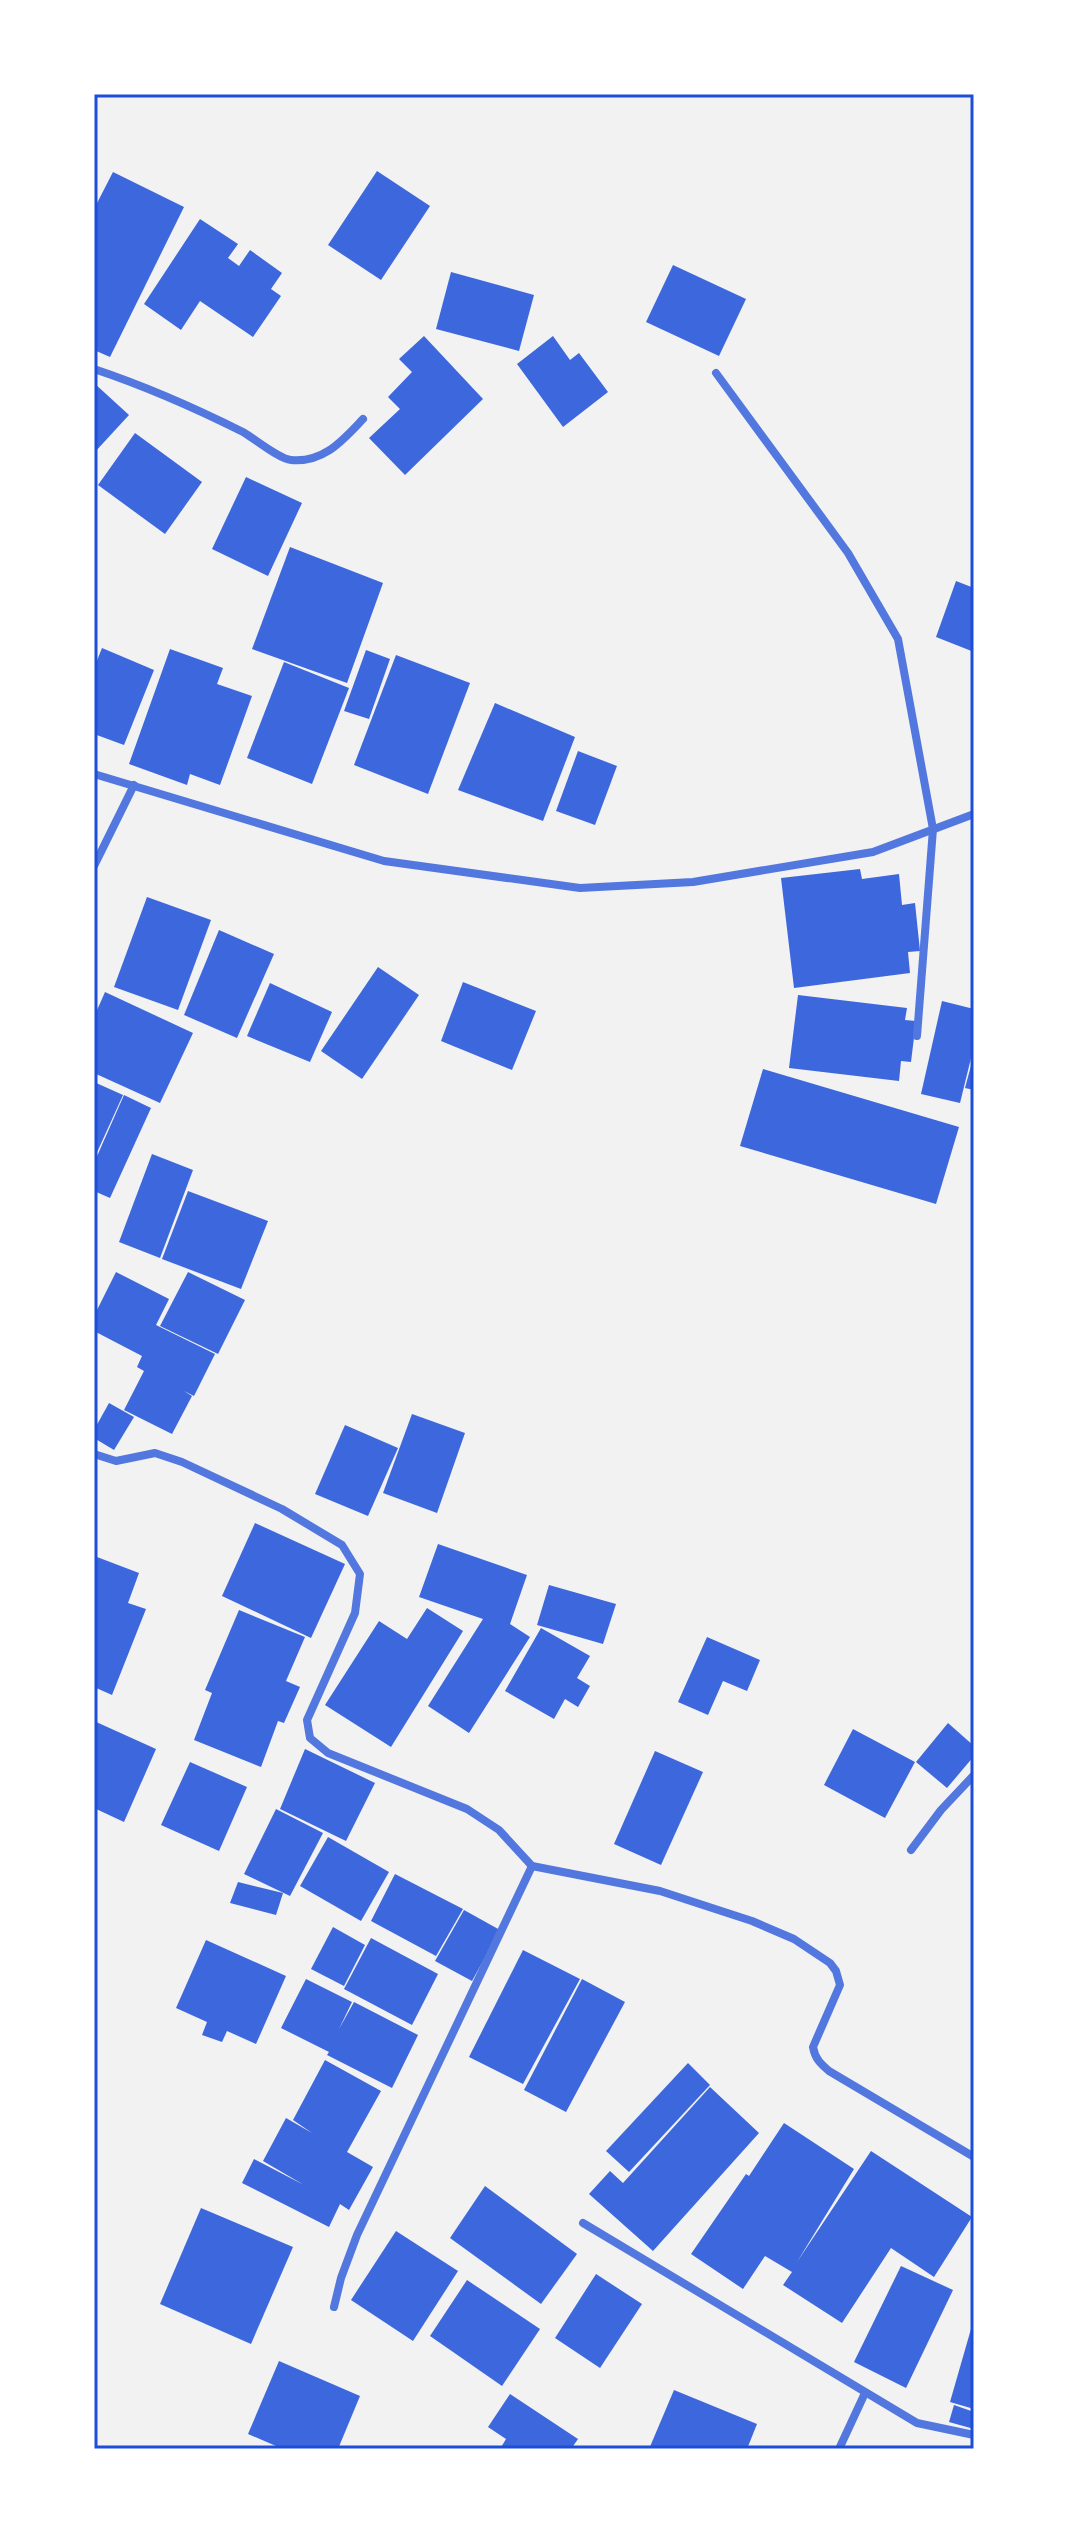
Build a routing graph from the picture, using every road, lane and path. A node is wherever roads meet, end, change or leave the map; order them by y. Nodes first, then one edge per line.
1 (94, 369) edge
2 (716, 373) dead end
3 (363, 419) dead end
4 (94, 774) edge
5 (134, 785) junction
6 (974, 814) edge
7 (933, 829) junction
8 (94, 866) edge
9 (917, 1036) dead end
10 (94, 1454) edge
11 (974, 1775) edge
12 (911, 1850) dead end
13 (532, 1866) junction
14 (974, 2157) edge
15 (583, 2223) dead end
16 (334, 2307) dead end
17 (865, 2393) junction
18 (974, 2435) edge
19 (839, 2449) edge

1 - 3 street
2 - 7 street
4 - 5 street
5 - 7 street
5 - 8 street
6 - 7 street
7 - 9 street
10 - 13 street
11 - 12 street
13 - 14 street
13 - 16 street
15 - 17 street
17 - 18 street
17 - 19 street

